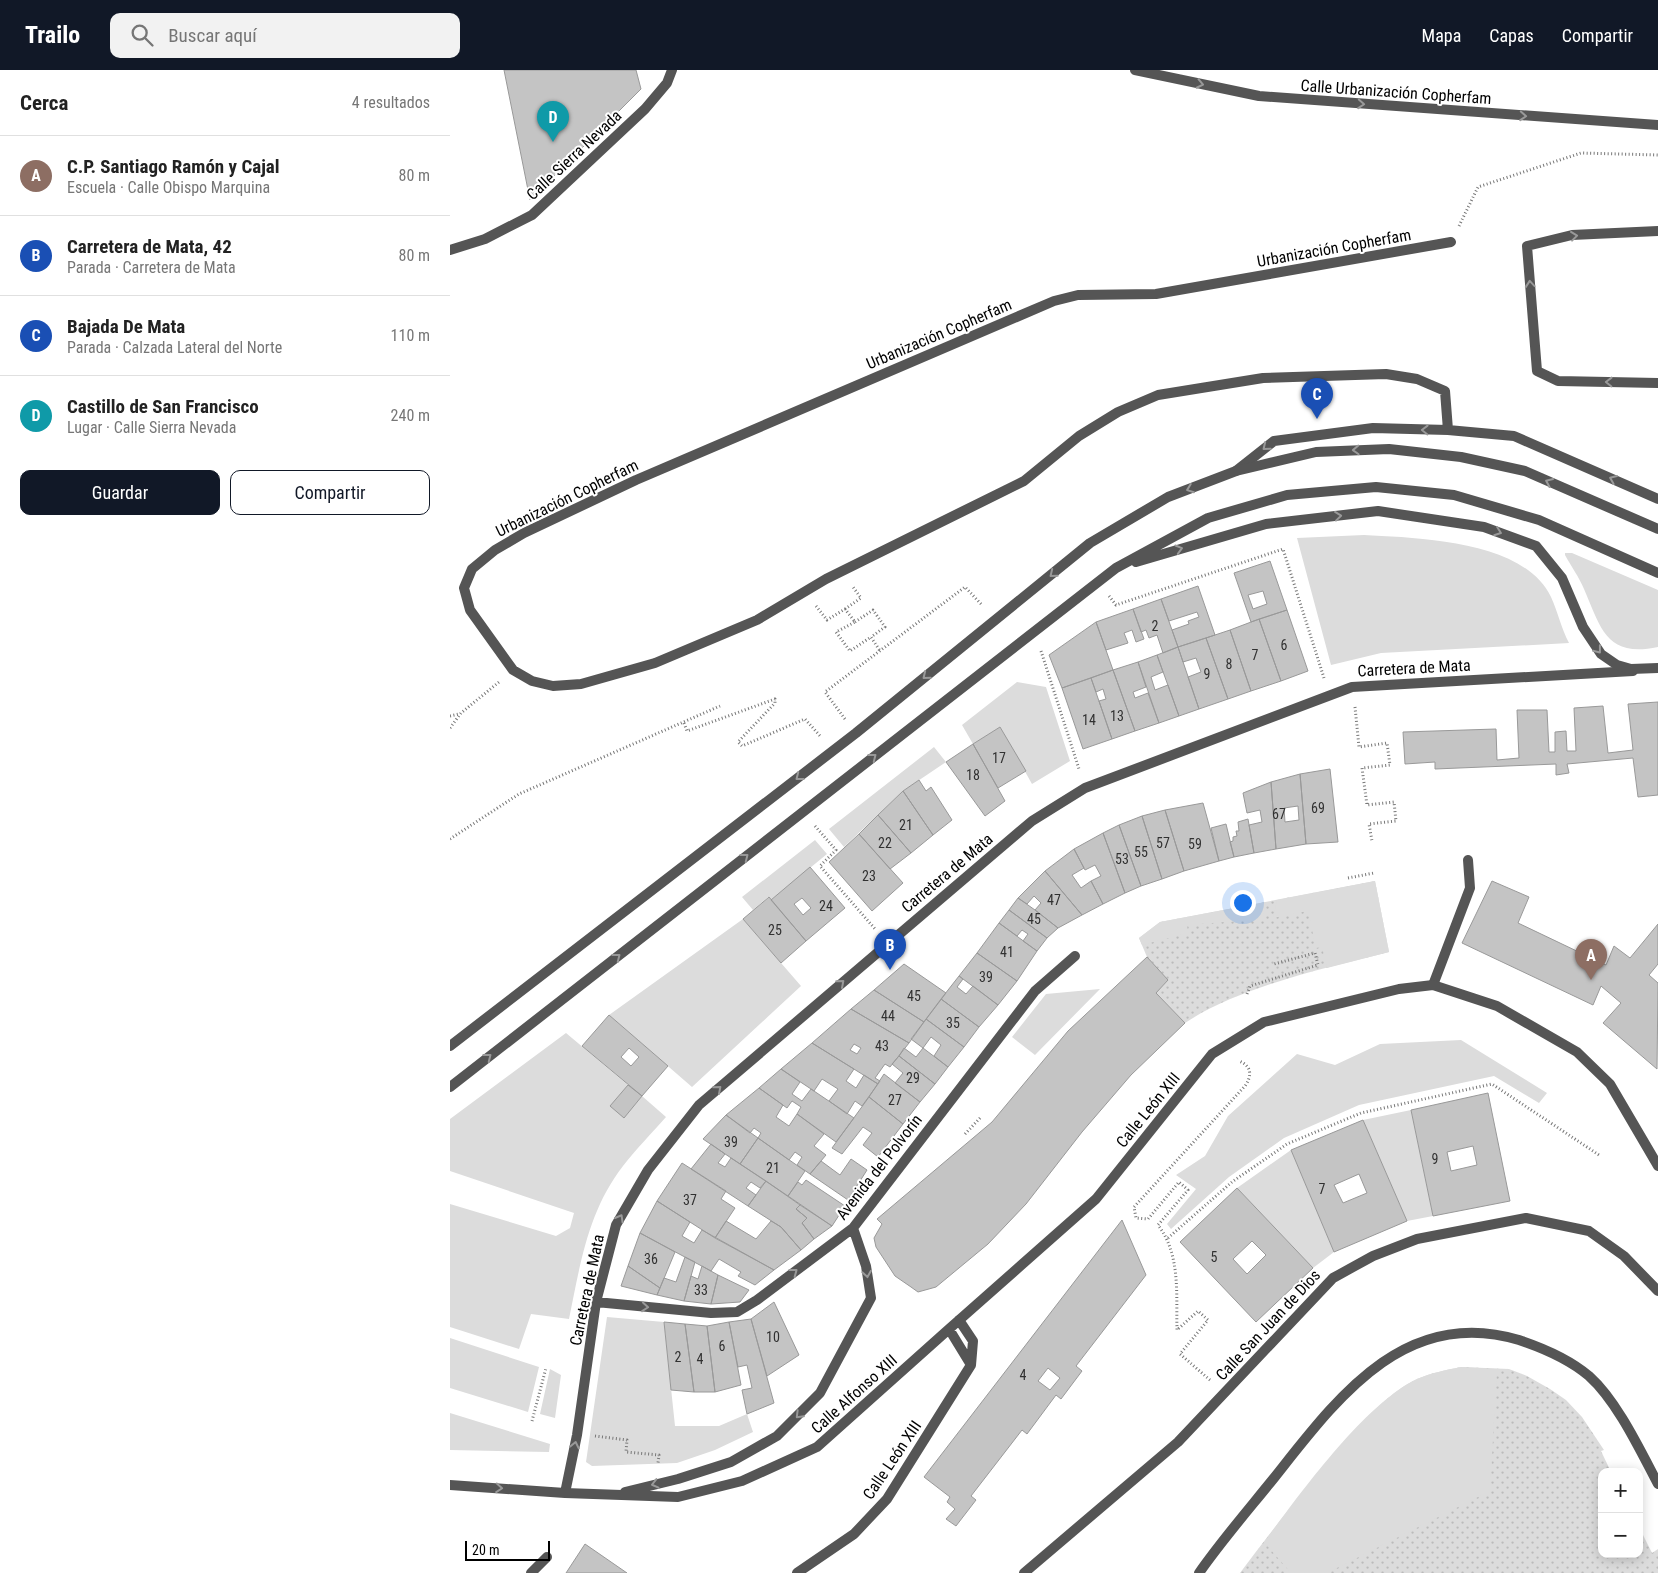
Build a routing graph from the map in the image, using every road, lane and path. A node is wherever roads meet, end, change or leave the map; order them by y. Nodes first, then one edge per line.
1 (672, 70) edge
2 (1135, 70) edge
3 (1658, 125) edge
4 (1658, 155) edge
5 (1658, 231) edge
6 (1451, 242) joint
7 (450, 250) edge
8 (1658, 383) edge
9 (1448, 430) junction
10 (1236, 471) junction
11 (1658, 498) edge
12 (1658, 529) edge
13 (1116, 568) junction
14 (1658, 573) edge
15 (1099, 581) junction
16 (850, 583) dead end
17 (822, 600) dead end
18 (845, 609) junction
19 (996, 620) junction
20 (856, 622) junction
21 (1035, 631) junction
22 (871, 637) junction
23 (880, 651) junction
24 (1658, 669) edge
25 (513, 670) junction
26 (1646, 670) junction
27 (1352, 686) junction
28 (1329, 695) junction
29 (720, 706) dead end
30 (461, 714) junction
31 (450, 716) edge
32 (684, 723) junction
33 (450, 728) edge
34 (856, 733) junction
35 (833, 751) junction
36 (1085, 788) junction
37 (803, 812) junction
38 (450, 839) edge
39 (1372, 841) dead end
40 (1468, 860) dead end
41 (1374, 874) dead end
42 (1348, 878) dead end
43 (888, 944) junction
44 (1075, 956) dead end
45 (1274, 964) dead end
46 (1432, 985) junction
47 (1247, 994) dead end
48 (450, 1046) edge
49 (1212, 1054) junction
50 (450, 1087) edge
51 (981, 1117) dead end
52 (965, 1134) dead end
53 (1598, 1155) dead end
54 (1658, 1166) edge
55 (853, 1228) junction
56 (1168, 1238) junction
57 (1658, 1291) edge
58 (596, 1302) junction
59 (959, 1320) junction
60 (949, 1329) junction
61 (971, 1365) junction
62 (546, 1368) dead end
63 (1226, 1393) junction
64 (532, 1421) dead end
65 (577, 1435) junction
66 (656, 1484) junction
67 (1658, 1484) edge
68 (450, 1485) edge
69 (565, 1493) junction
70 (615, 1495) junction
71 (547, 1557) dead end
72 (531, 1573) edge
73 (797, 1573) edge
74 (1024, 1573) edge
75 (1200, 1573) edge

1 - 7 street, Calle Sierra Nevada
2 -> 3 street, Calle Urbanización Copherfam
4 - 6 path
8 -> 5 street
6 - 25 street, Urbanización Copherfam
9 -> 10 street
11 -> 9 street
9 - 25 street, Urbanización Copherfam
12 -> 10 street
10 -> 19 street
13 - 14 street
13 - 15 street
13 -> 26 street
15 - 21 street
15 - 28 path
16 - 18 path
17 - 18 path
18 - 20 path
19 - 23 path
19 -> 34 street
20 - 22 path
20 - 22 path
21 - 36 path
37 -> 21 street
22 - 23 path
23 - 34 path
24 - 26 street
25 - 30 path
26 - 27 street, Carretera de Mata
27 - 28 street, Carretera de Mata
27 - 39 path
28 - 36 street, Carretera de Mata
29 - 32 path
30 - 31 path
30 - 33 path
32 - 35 path
32 - 38 path
34 - 35 street
35 -> 48 street
36 - 43 street, Carretera de Mata
37 - 43 path
50 -> 37 street
40 - 46 street
41 - 42 path
58 -> 43 street, Carretera de Mata
44 - 55 street, Avenida del Polvorín
45 - 47 path
46 - 49 street, Calle León XIII
46 - 54 street
49 - 56 path
49 - 59 street, Calle León XIII
51 - 52 path
53 - 56 path
58 -> 55 street, Avenida del Polvorín
55 -> 66 street
56 - 63 path
57 - 63 street, Calle San Juan de Dios
58 - 65 street, Carretera de Mata
59 - 60 street, Calle León XIII
59 - 61 street, Calle León XIII
60 - 61 street
60 - 70 street, Calle Alfonso XIII
61 - 73 street, Calle León XIII
62 - 64 path
63 - 74 street, Calle San Juan de Dios
65 - 66 path
69 -> 65 street, Carretera de Mata
66 -> 70 street
67 - 75 street
68 -> 69 street
69 - 70 street, Calle Alfonso XIII
71 - 72 street

